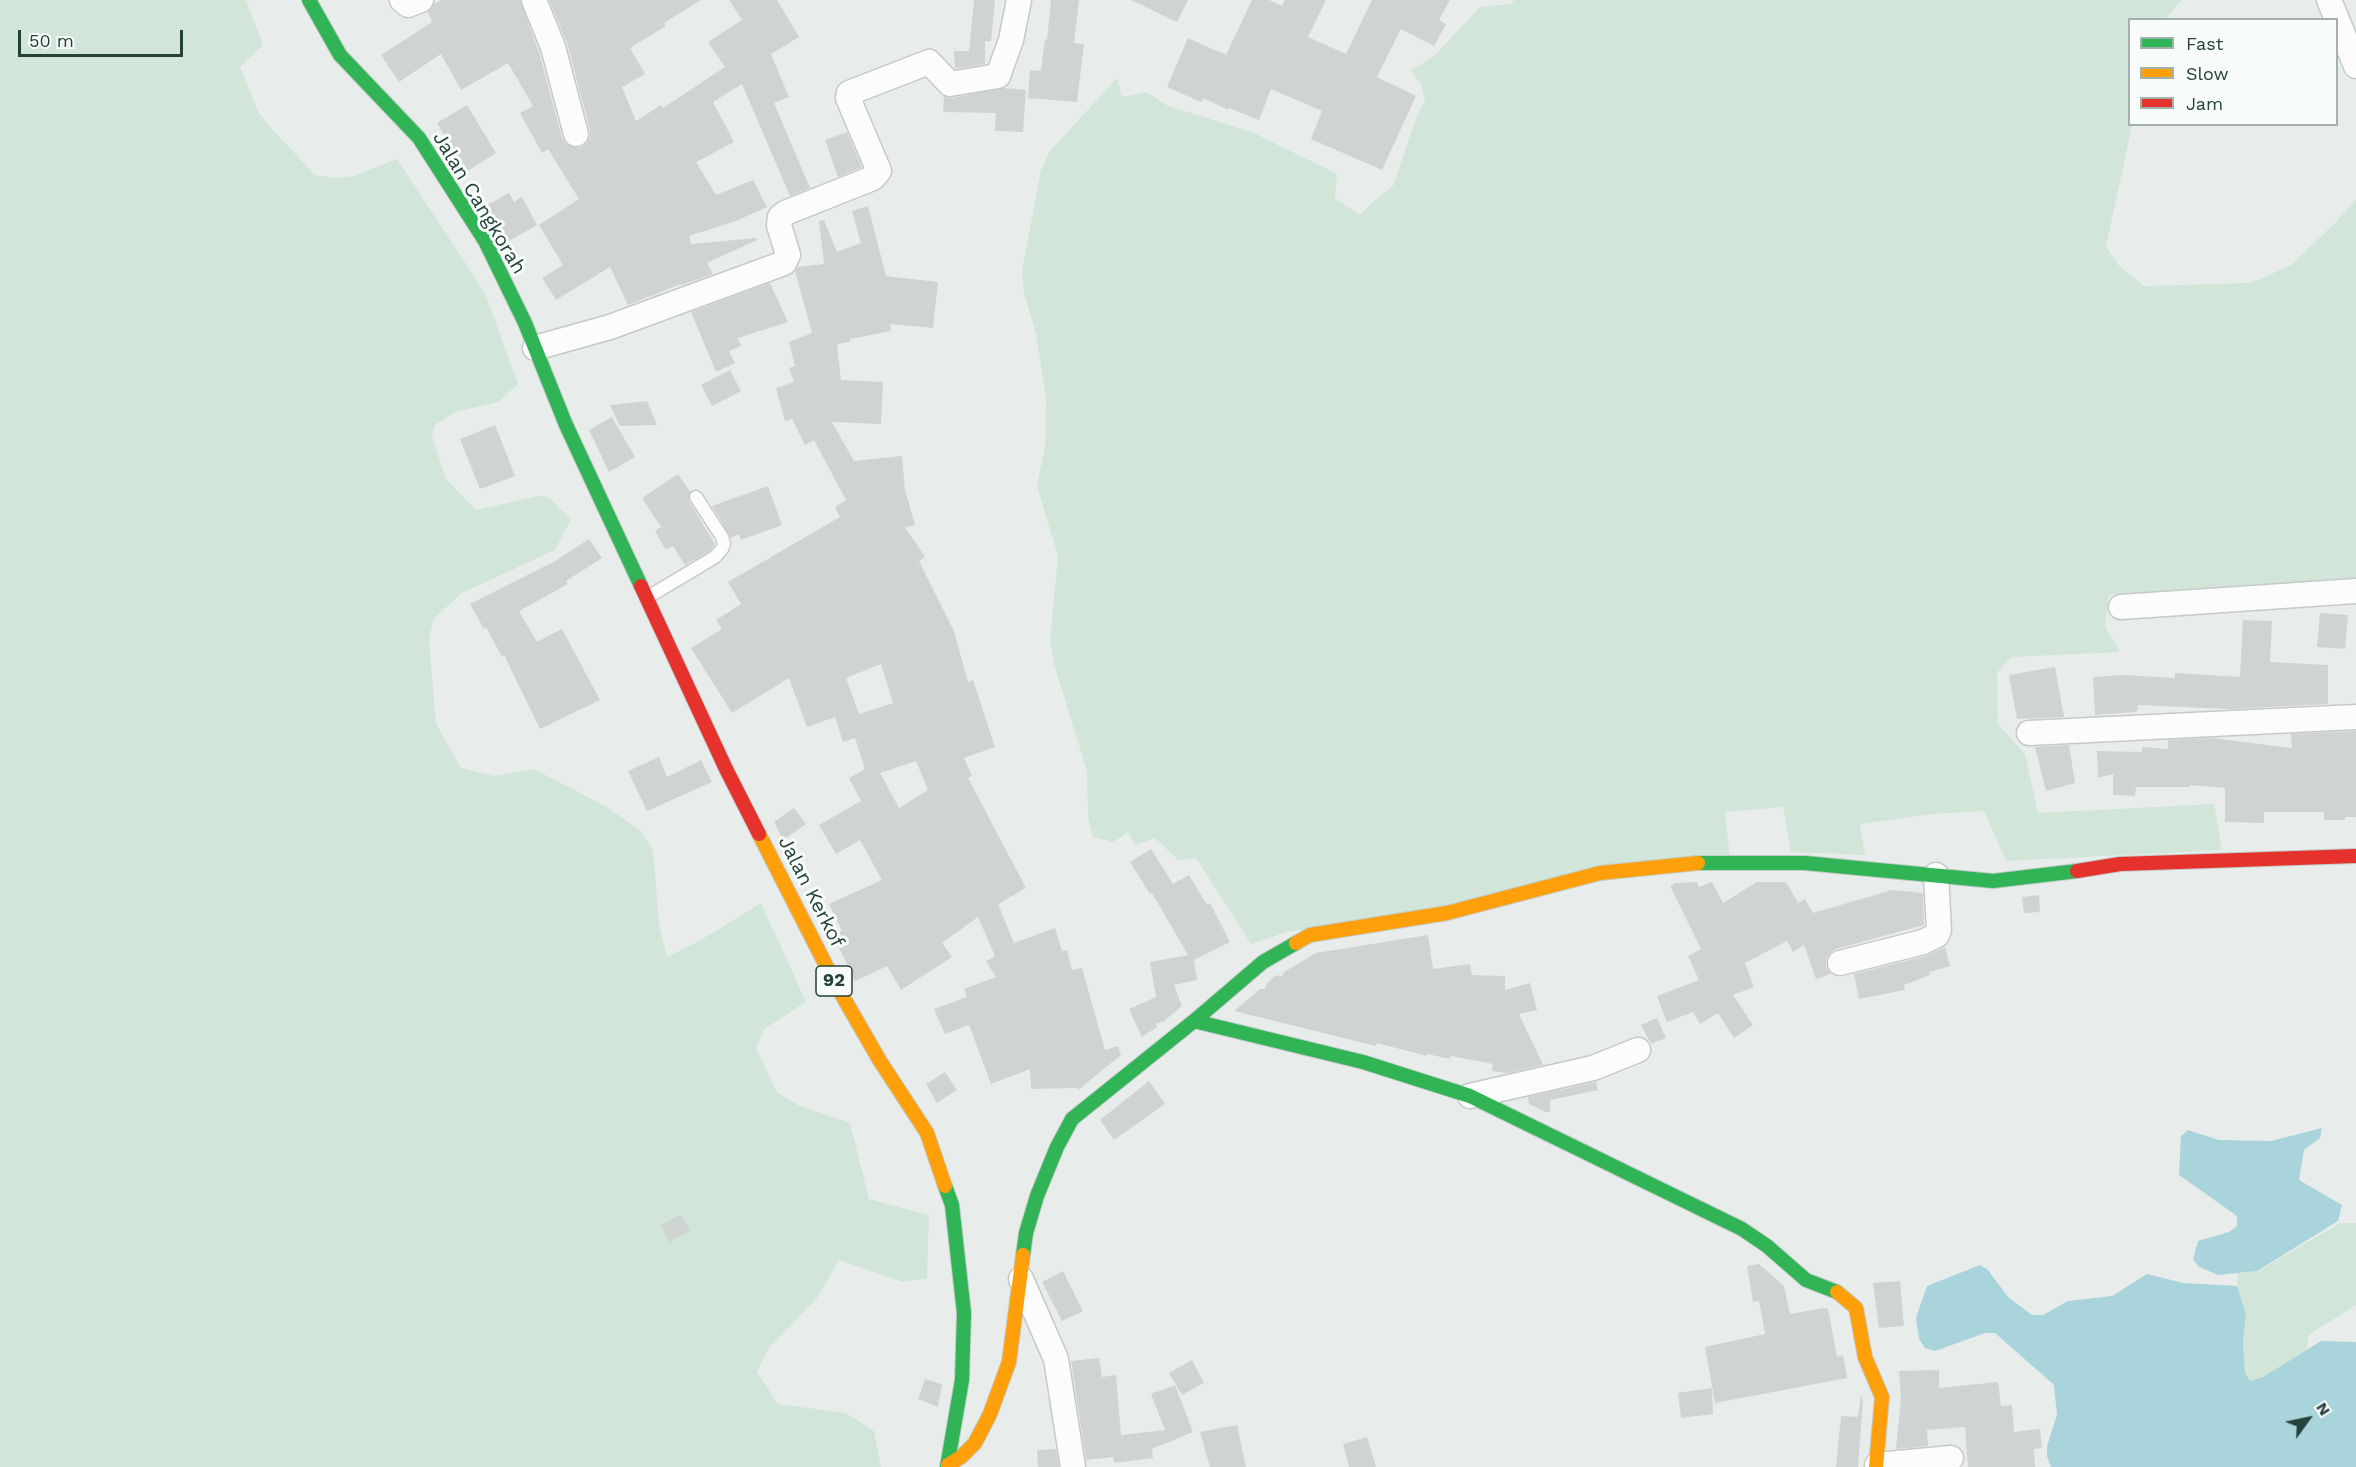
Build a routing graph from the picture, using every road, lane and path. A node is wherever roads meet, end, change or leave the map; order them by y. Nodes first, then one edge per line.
1 (309, 0) edge
2 (402, 0) edge
3 (421, 0) edge
4 (534, 0) edge
5 (1019, 0) edge
6 (2329, 0) edge
7 (2336, 18) edge
8 (2338, 22) edge
9 (2356, 66) edge
10 (576, 134) dead end
11 (535, 348) junction
12 (696, 497) dead end
13 (608, 515) joint
14 (2356, 591) edge
15 (646, 598) junction
16 (2121, 607) dead end
17 (2356, 717) edge
18 (2029, 733) dead end
19 (2356, 856) edge
20 (1936, 875) junction
21 (1840, 963) dead end
22 (1194, 1020) junction
23 (1638, 1050) dead end
24 (1470, 1096) junction
25 (1021, 1279) junction
26 (1951, 1458) dead end
27 (947, 1466) edge
28 (1876, 1466) edge
29 (1073, 1467) edge

1 - 11 street, Jalan Cangkorah
2 - 3 street
4 - 10 street
5 - 11 street
6 - 7 street
8 - 9 street
11 - 13 street, Jalan Cangkorah
12 - 15 lane
13 - 15 street, Jalan Kerkof / 92
14 - 16 street
15 - 27 street, Jalan Kerkof / 92
17 - 18 street
19 - 20 street
20 - 21 street
20 - 22 street
22 - 24 street
22 - 25 street
23 - 24 street
24 - 28 street
25 - 27 street
25 - 29 street
26 - 28 street

